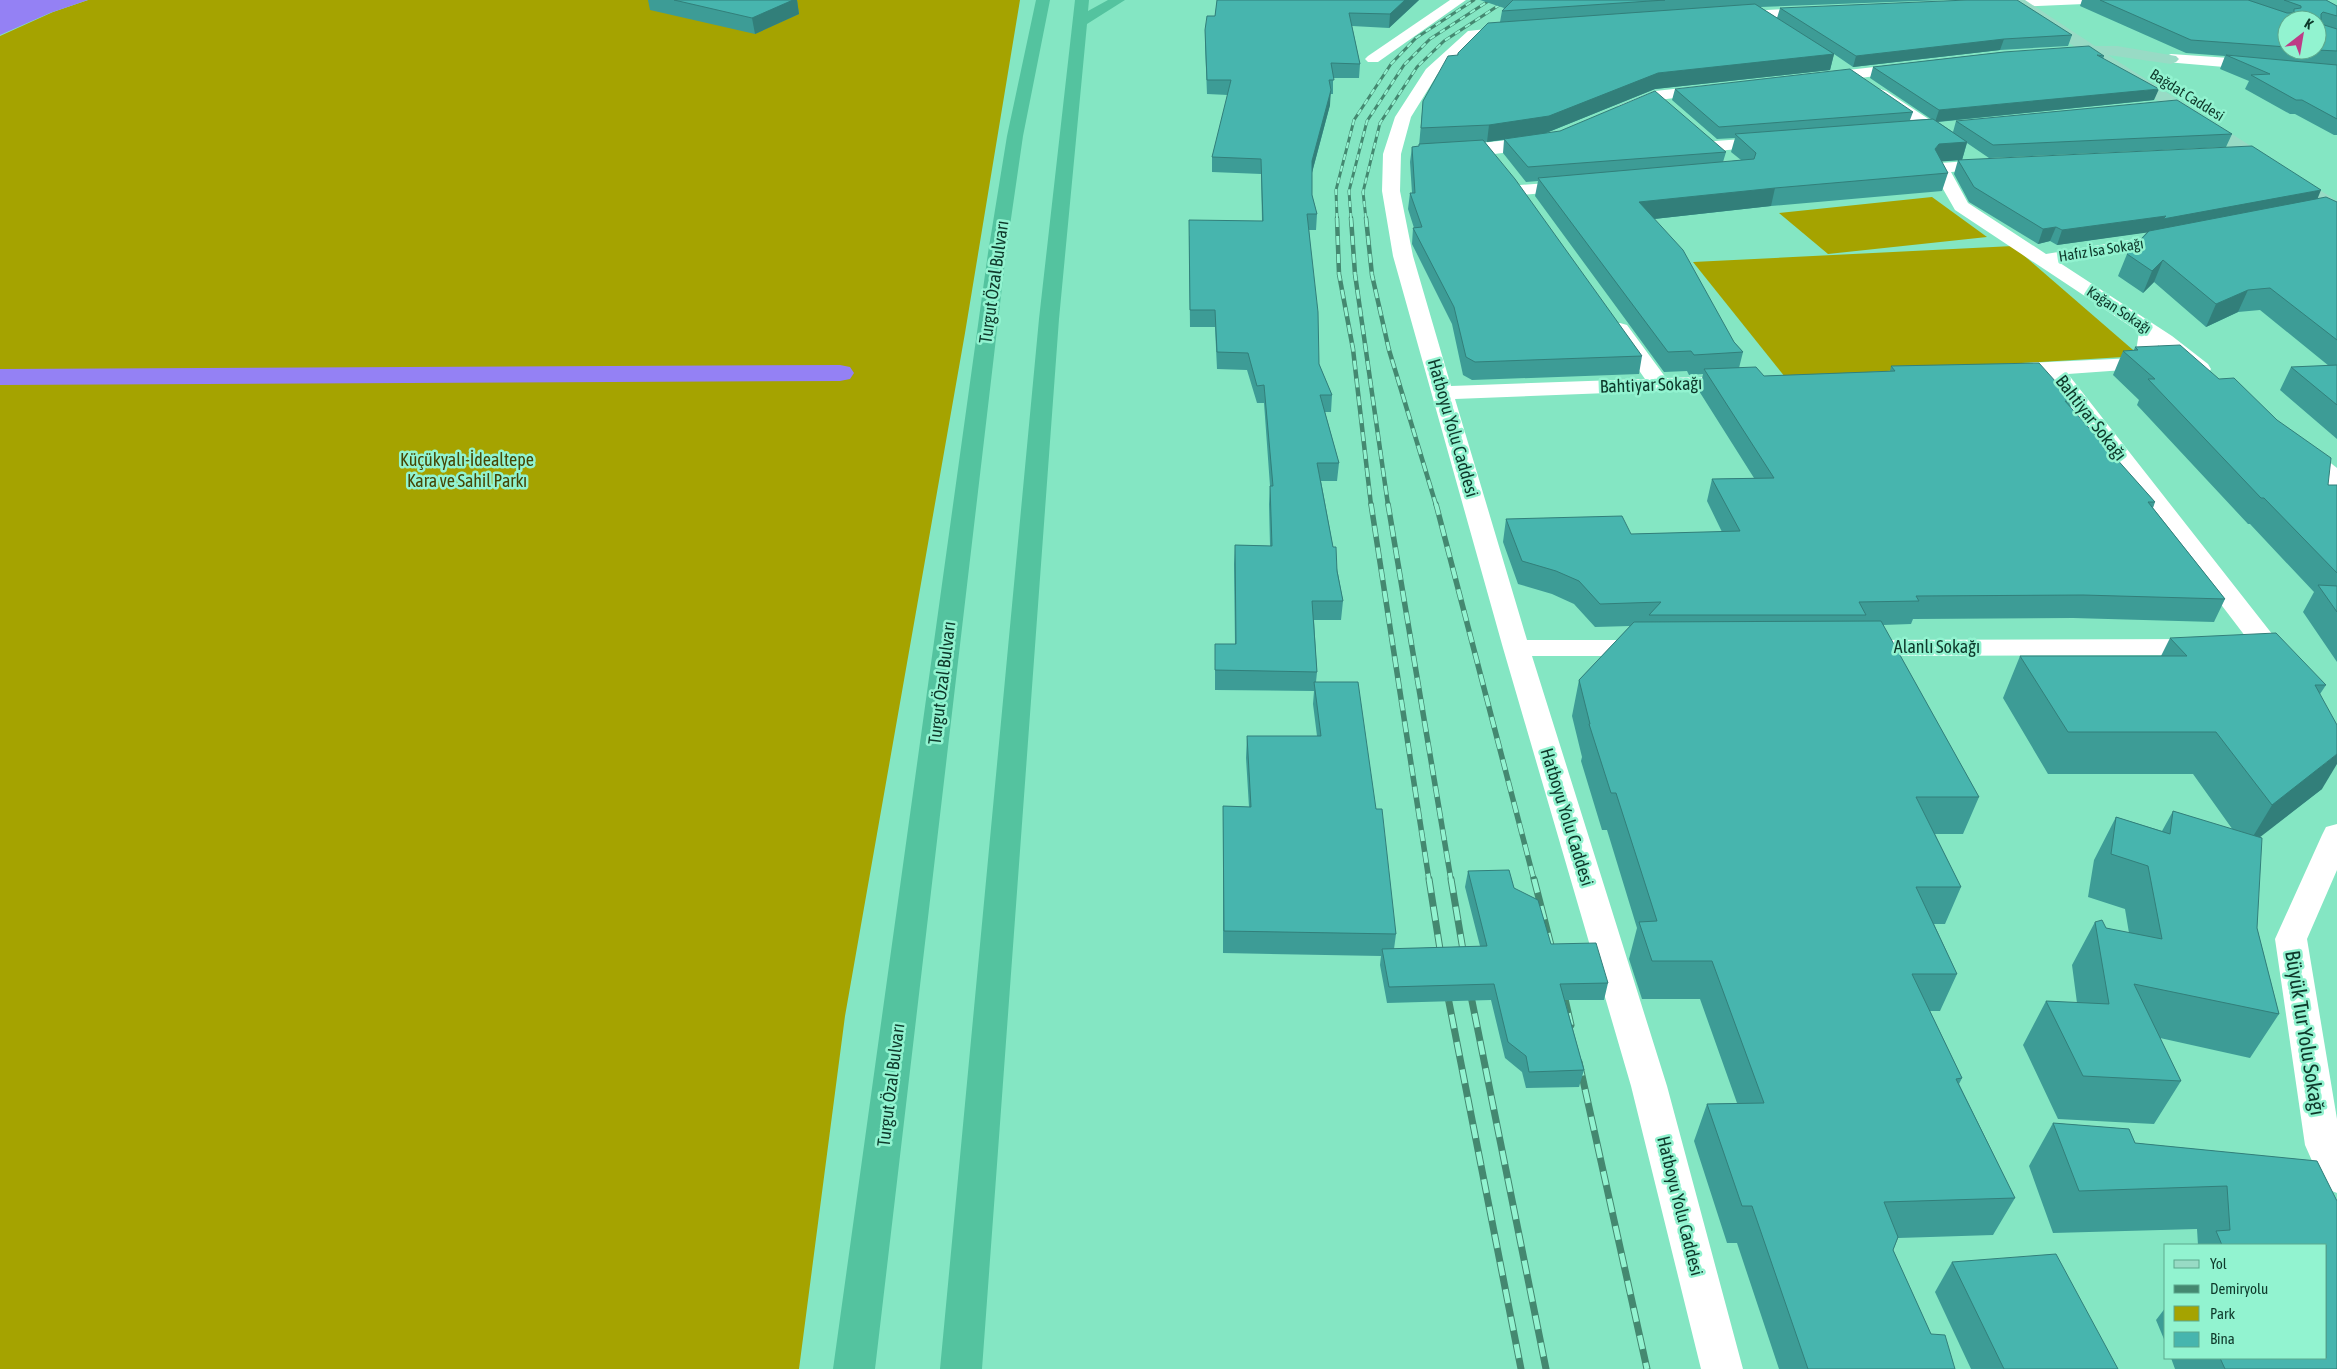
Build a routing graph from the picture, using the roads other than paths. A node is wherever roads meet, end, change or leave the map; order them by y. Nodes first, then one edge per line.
1 (1043, 0) edge
2 (1118, 0) edge
3 (1459, 0) edge
4 (2084, 0) edge
5 (2028, 1) edge
6 (1971, 5) edge
7 (1834, 10) edge
8 (1081, 11) edge
9 (1755, 14) junction
10 (1718, 17) edge
11 (1533, 29) edge
12 (1779, 29) edge
13 (2117, 50) junction
14 (2092, 51) junction
15 (2064, 53) edge
16 (1373, 58) dead end
17 (1827, 59) edge
18 (2170, 59) junction
19 (1925, 66) edge
20 (2278, 67) edge
21 (2148, 70) junction
22 (1852, 75) junction
23 (1802, 80) edge
24 (1724, 89) edge
25 (1655, 96) junction
26 (2178, 105) junction
27 (2150, 108) edge
28 (1670, 109) edge
29 (1611, 114) edge
30 (1958, 126) edge
31 (1932, 129) junction
32 (1903, 131) edge
33 (1700, 134) edge
34 (1559, 136) edge
35 (1784, 141) edge
36 (1715, 146) junction
37 (1440, 152) edge
38 (1411, 153) edge
39 (2250, 153) junction
40 (1392, 154) junction
41 (2220, 154) edge
42 (1729, 159) edge
43 (1503, 170) junction
44 (2323, 181) dead end
45 (1588, 185) edge
46 (1531, 206) edge
47 (2337, 209) edge
48 (2308, 212) edge
49 (2185, 236) edge
50 (2042, 260) junction
51 (1607, 312) edge
52 (2150, 330) junction
53 (2052, 368) junction
54 (1986, 370) edge
55 (1757, 381) edge
56 (2217, 383) edge
57 (1660, 385) junction
58 (1444, 393) junction
59 (2285, 438) edge
60 (2337, 480) edge
61 (2268, 647) junction
62 (1516, 648) junction
63 (1674, 648) edge
64 (1832, 648) edge
65 (2297, 684) edge
66 (2337, 835) edge
67 (2337, 1177) edge
68 (854, 1369) edge
69 (960, 1369) edge
70 (1722, 1369) edge

1 - 68 highway, Turgut Özal Bulvarı
2 - 8 highway
3 - 16 street
4 - 5 street
5 - 6 street
5 - 13 main road, Bağdat Caddesi
5 - 14 main road, Bağdat Caddesi
7 - 9 street
8 - 69 highway
9 - 10 street
9 - 12 street
11 - 40 street, Hatboyu Yolu Caddesi
13 - 14 main road
13 - 18 main road
13 - 21 main road, Bağdat Caddesi
14 - 15 street
14 - 26 main road, Bağdat Caddesi
17 - 22 street
18 - 20 street
18 - 21 main road
19 - 22 street
21 - 44 main road, Bağdat Caddesi
22 - 23 street
22 - 31 street
24 - 25 street
25 - 28 street
25 - 29 street
26 - 27 street
26 - 39 main road, Bağdat Caddesi
30 - 31 street
31 - 32 street
31 - 50 street, Kağan Sokağı
33 - 36 street
34 - 43 street
35 - 36 street
36 - 42 street
37 - 43 street
38 - 40 street
39 - 41 street
39 - 47 main road, Bağdat Caddesi
40 - 58 street, Hatboyu Yolu Caddesi
43 - 45 street
43 - 46 street
47 - 48 street
49 - 50 street, Hafız İsa Sokağı
50 - 52 street, Kağan Sokağı
51 - 57 street
52 - 53 street
52 - 56 street, Kağan Sokağı
53 - 54 street, Bahtiyar Sokağı
53 - 61 street, Bahtiyar Sokağı
55 - 57 street, Bahtiyar Sokağı
57 - 58 street, Bahtiyar Sokağı
58 - 62 street, Hatboyu Yolu Caddesi
59 - 60 street
61 - 64 street, Alanlı Sokağı
61 - 65 street, Bahtiyar Sokağı
62 - 63 street
62 - 70 street, Hatboyu Yolu Caddesi
66 - 67 street, Büyük Tur Yolu Sokağı

